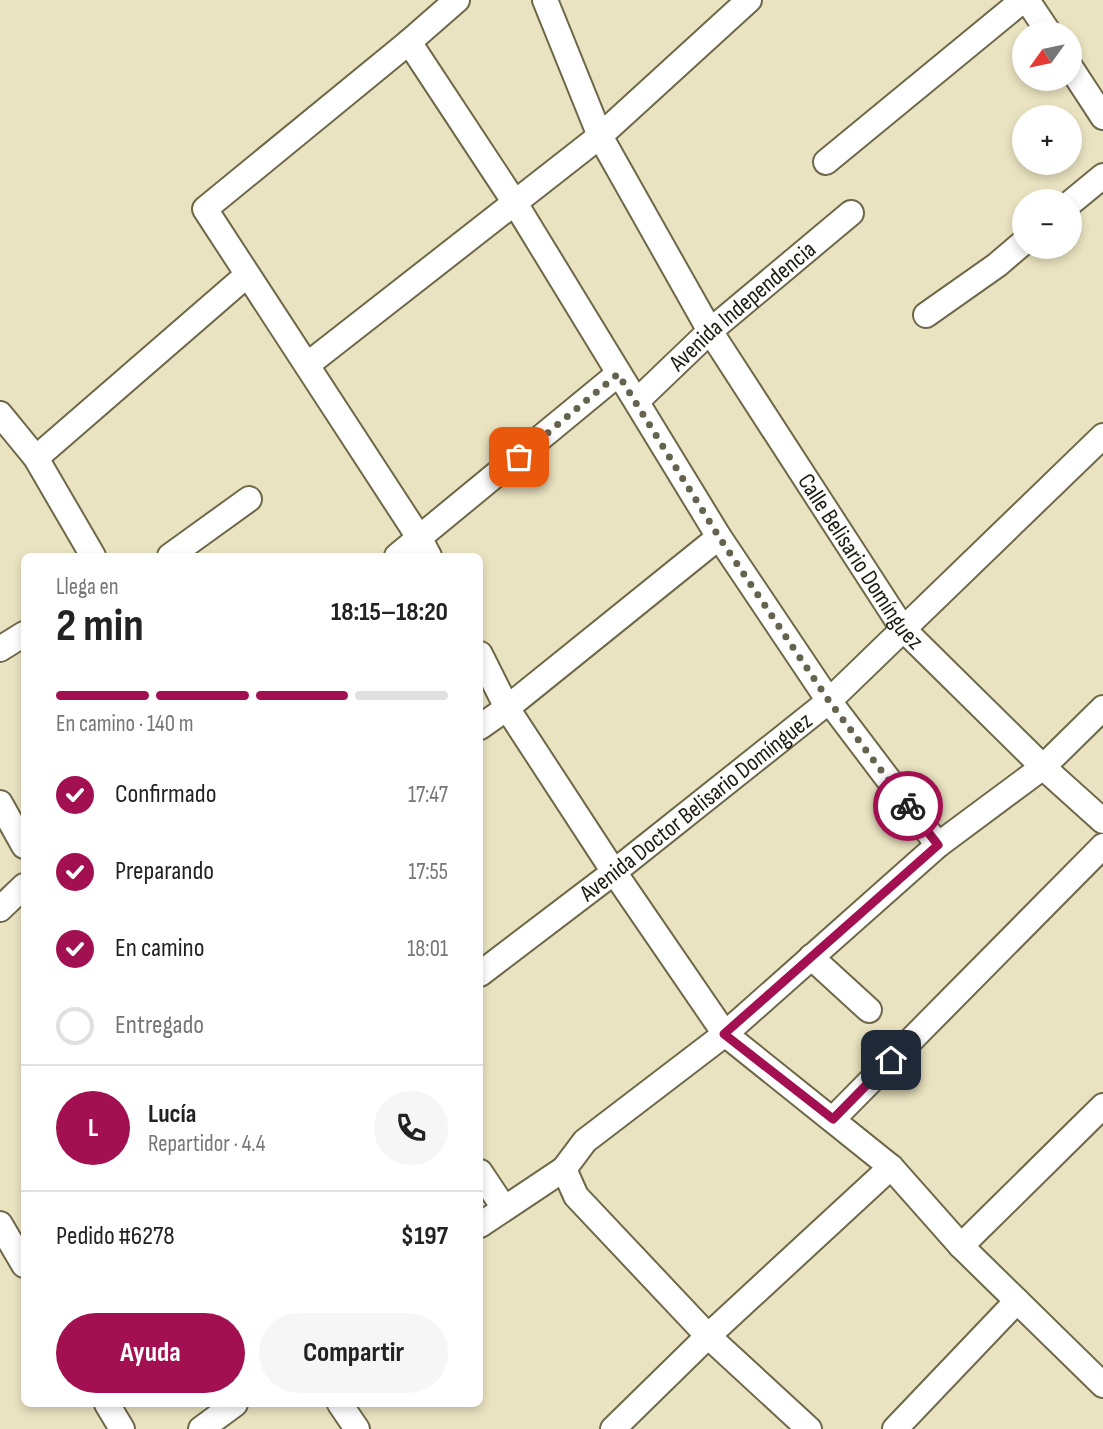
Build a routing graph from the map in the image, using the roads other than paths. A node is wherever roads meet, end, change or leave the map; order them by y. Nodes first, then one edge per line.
1 (457, 0) edge
2 (545, 0) edge
3 (749, 0) edge
4 (1025, 0) edge
5 (1040, 21) edge
6 (409, 42) junction
7 (1082, 85) edge
8 (1103, 117) edge
9 (600, 136) junction
10 (826, 162) dead end
11 (1103, 176) edge
12 (1082, 193) edge
13 (515, 203) junction
14 (851, 214) dead end
15 (1012, 252) edge
16 (247, 275) junction
17 (926, 315) dead end
18 (710, 331) junction
19 (307, 365) junction
20 (618, 374) junction
21 (637, 401) junction
22 (0, 414) edge
23 (1103, 436) edge
24 (36, 458) junction
25 (249, 499) dead end
26 (719, 537) junction
27 (425, 548) edge
28 (91, 553) edge
29 (174, 553) edge
30 (408, 553) edge
31 (903, 629) junction
32 (21, 636) edge
33 (0, 649) edge
34 (483, 660) edge
35 (829, 701) junction
36 (507, 708) junction
37 (1103, 708) edge
38 (483, 725) edge
39 (1043, 767) junction
40 (0, 803) edge
41 (1103, 821) edge
42 (21, 841) edge
43 (938, 845) junction
44 (1103, 846) edge
45 (614, 872) junction
46 (21, 889) edge
47 (0, 909) edge
48 (811, 957) junction
49 (483, 972) edge
50 (869, 1010) dead end
51 (724, 1034) junction
52 (1103, 1105) edge
53 (833, 1119) junction
54 (891, 1167) junction
55 (564, 1169) junction
56 (483, 1176) edge
57 (504, 1208) junction
58 (483, 1223) edge
59 (0, 1224) edge
60 (961, 1246) junction
61 (21, 1260) edge
62 (1017, 1301) junction
63 (708, 1336) junction
64 (1100, 1377) edge
65 (109, 1407) edge
66 (231, 1407) edge
67 (342, 1407) edge
68 (122, 1429) edge
69 (201, 1429) edge
70 (357, 1429) edge
71 (613, 1429) edge
72 (808, 1429) edge
73 (895, 1429) edge

1 - 6 street
2 - 9 street, Calle Belisario Domínguez
3 - 9 street
4 - 5 street
4 - 10 street
6 - 13 street
6 - 16 street
7 - 8 street
9 - 13 street
9 - 18 street, Calle Belisario Domínguez
11 - 12 street
13 - 19 street
13 - 20 street
14 - 18 street, Avenida Independencia
15 - 17 street
16 - 19 street
16 - 24 street
18 - 21 street, Avenida Independencia
18 - 31 street, Calle Belisario Domínguez
19 - 27 street
20 - 21 street
20 - 27 street
21 - 26 street
22 - 24 street
23 - 31 street, Avenida Doctor Belisario Domínguez
24 - 28 street
25 - 29 street
26 - 35 street
26 - 36 street
27 - 30 street
31 - 35 street, Avenida Doctor Belisario Domínguez
31 - 39 street, Calle Belisario Domínguez
32 - 33 street
34 - 36 street
35 - 43 street
35 - 45 street, Avenida Doctor Belisario Domínguez
36 - 38 street
36 - 45 street
37 - 39 street
39 - 41 street, Calle Belisario Domínguez
39 - 43 street
40 - 42 street
43 - 48 street
44 - 53 street
45 - 49 street, Avenida Doctor Belisario Domínguez
45 - 51 street
46 - 47 street
48 - 50 street
48 - 51 street
51 - 53 street
51 - 55 street
52 - 60 street
53 - 54 street
54 - 60 street
54 - 63 street
55 - 57 street
55 - 63 street
56 - 57 street
57 - 58 street
59 - 61 street
60 - 62 street
62 - 64 street
62 - 73 street
63 - 71 street
63 - 72 street
65 - 68 street
66 - 69 street
67 - 70 street

